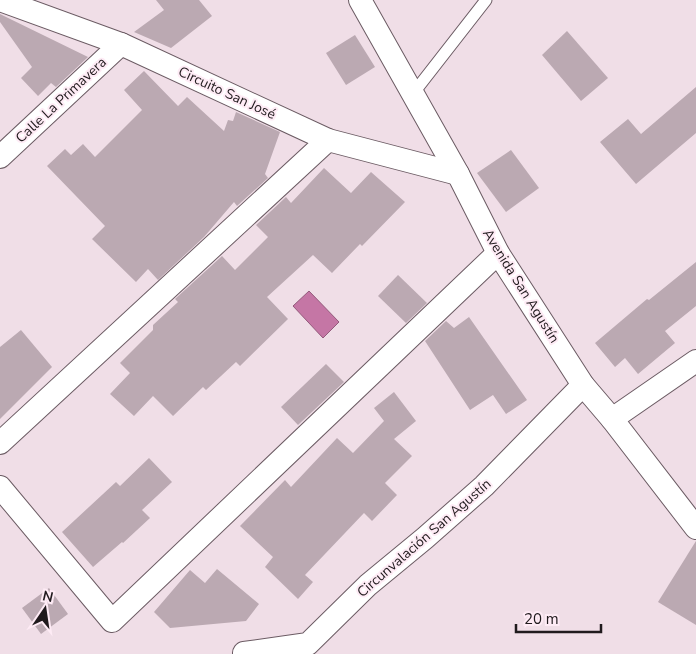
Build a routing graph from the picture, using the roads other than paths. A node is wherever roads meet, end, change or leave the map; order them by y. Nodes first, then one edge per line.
1 (0, 0) edge
2 (360, 0) edge
3 (486, 0) edge
4 (121, 44) junction
5 (412, 95) junction
6 (328, 140) junction
7 (0, 157) edge
8 (458, 174) junction
9 (498, 254) junction
10 (696, 361) edge
11 (583, 385) junction
12 (612, 419) junction
13 (0, 442) edge
14 (0, 487) edge
15 (696, 528) edge
16 (244, 653) edge

1 - 4 street, Circuito San José
2 - 5 street, Avenida San Agustín
3 - 5 lane
4 - 6 street, Circuito San José
4 - 7 street, Calle La Primavera
5 - 8 street, Avenida San Agustín
6 - 8 street, Circuito San José
6 - 13 street
8 - 9 street, Avenida San Agustín
9 - 11 street, Avenida San Agustín
9 - 14 street
10 - 12 street
11 - 12 street, Avenida San Agustín
11 - 16 street, Circunvalación San Agustín
12 - 15 street, Avenida San Agustín

